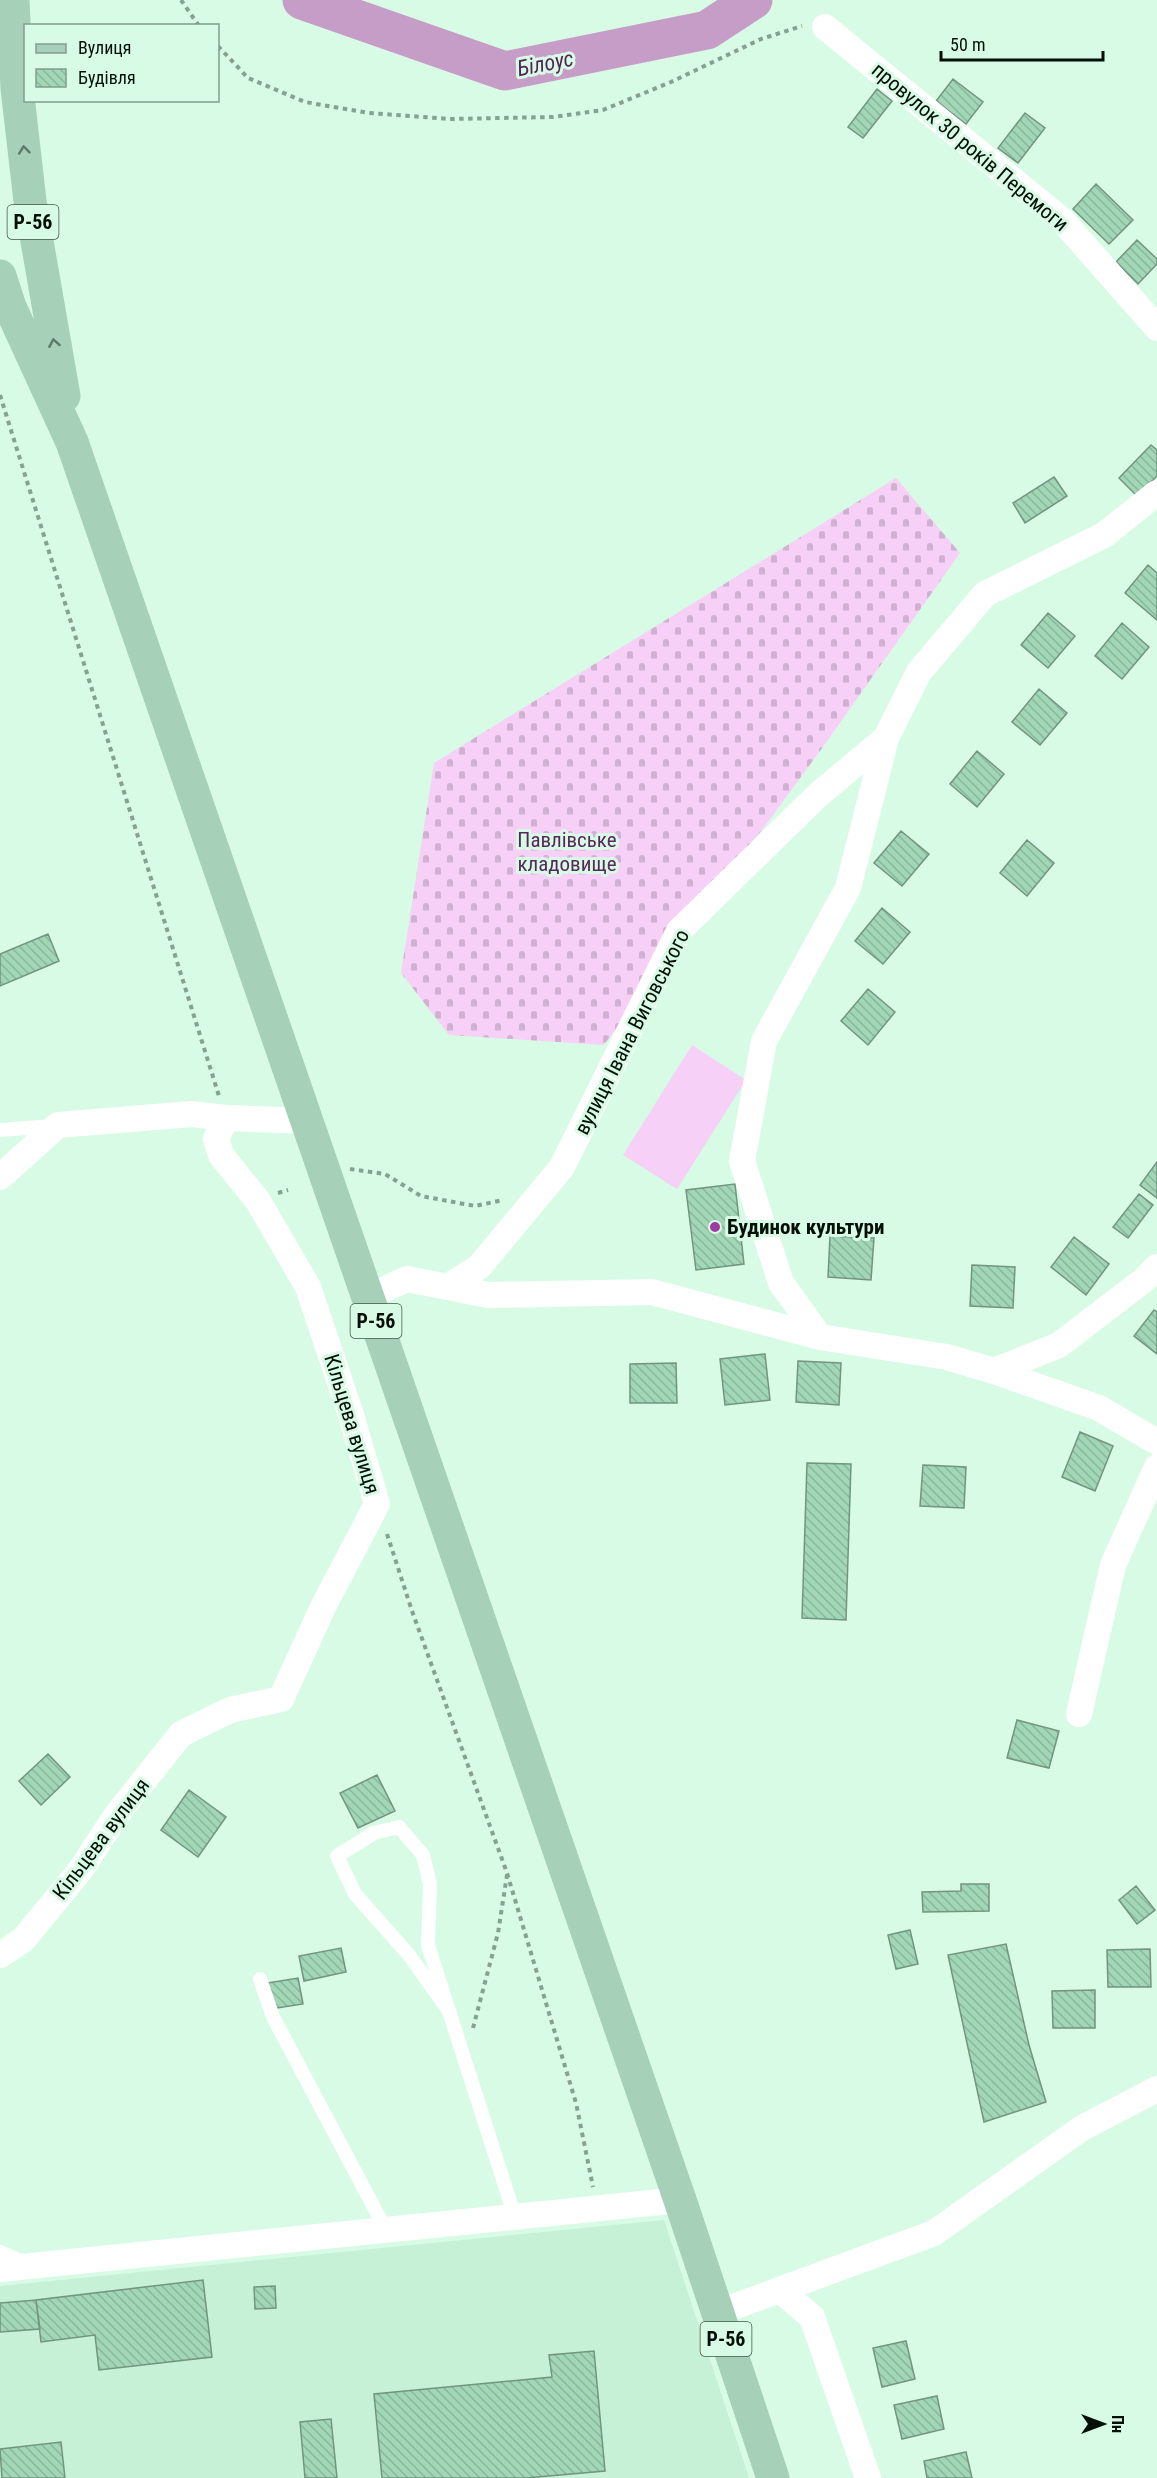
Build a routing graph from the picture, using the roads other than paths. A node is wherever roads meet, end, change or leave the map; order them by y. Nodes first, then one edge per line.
1 (13, 0) edge
2 (825, 27) road end
3 (0, 276) edge
4 (1157, 328) edge
5 (72, 442) junction
6 (1157, 493) edge
7 (886, 738) junction
8 (226, 1118) junction
9 (306, 1121) junction
10 (58, 1125) junction
11 (0, 1130) edge
12 (0, 1177) edge
13 (1157, 1267) edge
14 (447, 1287) junction
15 (368, 1298) junction
16 (819, 1337) junction
17 (994, 1371) junction
18 (1157, 1442) edge
19 (1157, 1467) edge
20 (1079, 1714) dead end
21 (0, 1955) edge
22 (260, 1979) dead end
23 (450, 2012) junction
24 (1157, 2089) edge
25 (681, 2200) junction
26 (515, 2217) junction
27 (386, 2230) junction
28 (0, 2252) edge
29 (33, 2266) junction
30 (0, 2269) edge
31 (780, 2290) junction
32 (717, 2313) junction
33 (773, 2478) edge
34 (868, 2478) edge

5 -> 1 main road, Р-56
2 - 4 street, провулок 30 років Перемоги
3 - 5 main road, Р-56
5 - 9 main road, Р-56
6 - 7 street, вулиця Івана Виговського
7 - 14 street, вулиця Івана Виговського
7 - 16 street, вулиця Івана Виговського
8 - 9 street
8 - 10 street
8 - 21 street, Кільцева вулиця
9 - 15 main road, Р-56
10 - 11 lane
10 - 12 street
13 - 17 street
14 - 15 street
14 - 16 street
15 - 25 main road, Р-56
16 - 17 street
17 - 18 street
19 - 20 street
22 - 27 lane
23 - 23 lane
23 - 26 lane
24 - 31 street
25 - 26 street
25 - 32 main road, Р-56
26 - 27 street
27 - 29 street
28 - 29 lane
29 - 30 street
31 - 32 street
31 - 34 street
32 - 33 main road, Р-56

